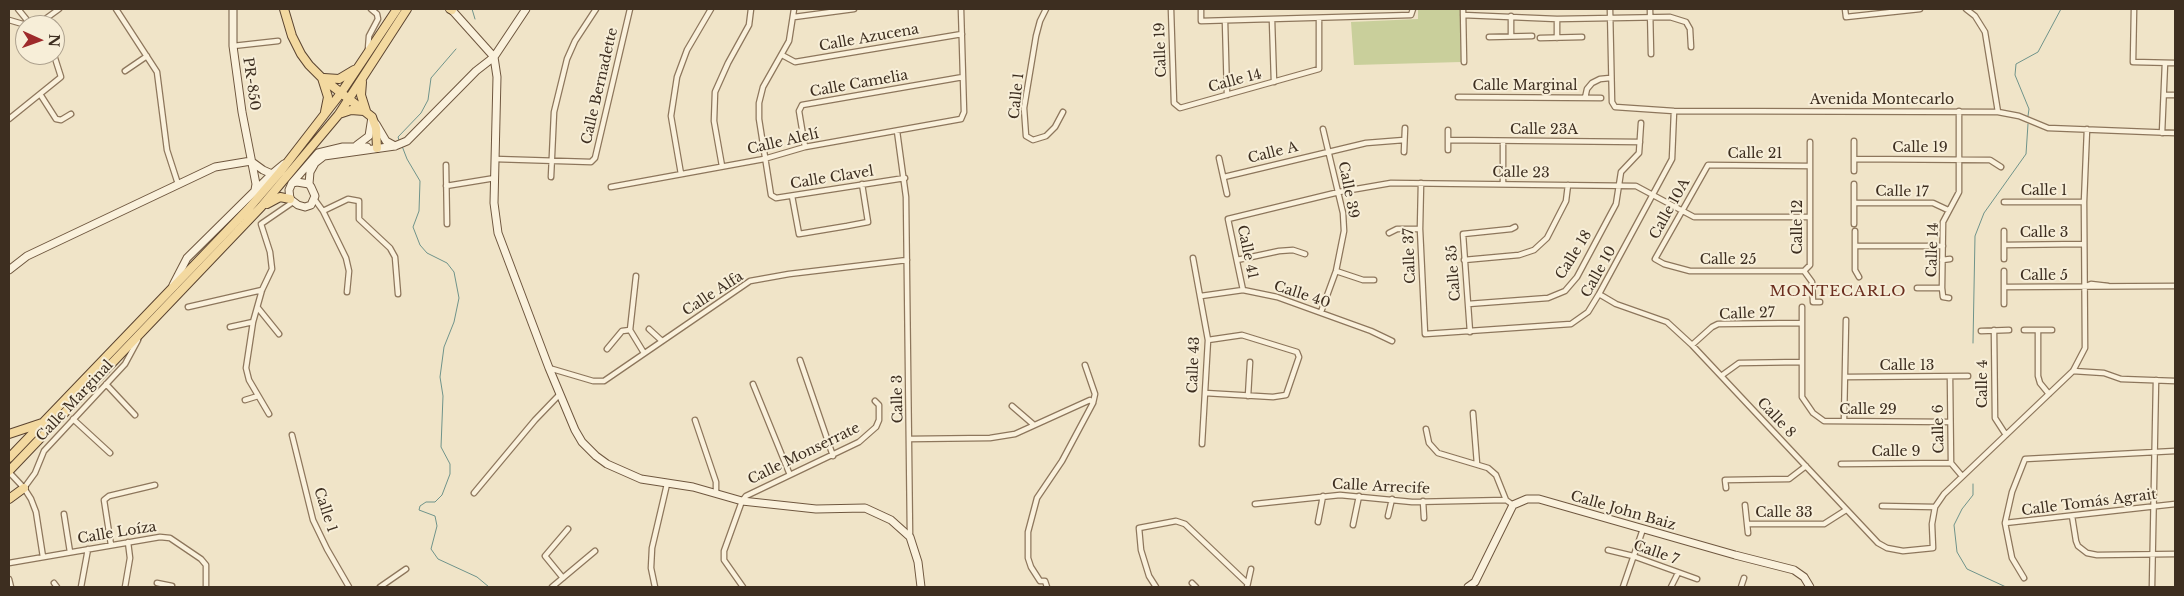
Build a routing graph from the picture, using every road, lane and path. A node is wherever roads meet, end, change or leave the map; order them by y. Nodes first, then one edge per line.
1 (116, 9) edge
2 (233, 9) edge
3 (284, 9) edge
4 (371, 9) edge
5 (397, 9) edge
6 (408, 9) edge
7 (414, 9) edge
8 (451, 9) edge
9 (526, 9) edge
10 (596, 9) edge
11 (630, 9) edge
12 (710, 9) edge
13 (751, 9) edge
14 (794, 9) edge
15 (854, 9) edge
16 (962, 9) edge
17 (1046, 9) edge
18 (1171, 9) edge
19 (1201, 9) edge
20 (1413, 9) edge
21 (1463, 9) edge
22 (1610, 9) edge
23 (1650, 9) edge
24 (1845, 9) edge
25 (1907, 9) edge
26 (1920, 9) edge
27 (1966, 9) edge
28 (2134, 9) edge
29 (834, 10) edge
30 (1463, 15) junction
31 (402, 16) junction
32 (1511, 16) junction
33 (1650, 16) junction
34 (794, 17) junction
35 (1610, 17) junction
36 (1319, 19) junction
37 (1556, 19) junction
38 (1272, 20) junction
39 (1225, 21) junction
40 (962, 34) junction
41 (1511, 36) junction
42 (1532, 36) dead end
43 (1489, 37) dead end
44 (1540, 38) dead end
45 (1557, 38) junction
46 (1582, 38) dead end
47 (278, 41) dead end
48 (233, 46) junction
49 (1691, 47) dead end
50 (368, 54) junction
51 (1651, 54) dead end
52 (147, 56) junction
53 (782, 56) junction
54 (494, 57) junction
55 (1464, 62) dead end
56 (2165, 63) junction
57 (2175, 63) edge
58 (57, 65) edge
59 (358, 68) junction
60 (125, 71) dead end
61 (364, 75) junction
62 (963, 77) junction
63 (322, 78) junction
64 (1610, 78) junction
65 (1274, 82) junction
66 (1174, 91) joint
67 (341, 92) junction
68 (40, 94) junction
69 (1227, 95) junction
70 (2164, 95) junction
71 (2175, 95) edge
72 (1458, 97) dead end
73 (349, 98) junction
74 (1585, 98) junction
75 (1600, 98) dead end
76 (366, 111) junction
77 (1674, 111) junction
78 (1960, 111) junction
79 (1063, 112) dead end
80 (1998, 112) junction
81 (71, 114) dead end
82 (339, 114) junction
83 (323, 116) junction
84 (372, 118) junction
85 (9, 119) edge
86 (1641, 123) dead end
87 (1404, 128) dead end
88 (1323, 129) dead end
89 (2086, 129) junction
90 (1448, 130) dead end
91 (897, 131) junction
92 (2162, 133) junction
93 (2175, 134) edge
94 (1404, 140) junction
95 (1448, 140) junction
96 (1503, 141) junction
97 (1854, 141) dead end
98 (1640, 142) junction
99 (1810, 142) dead end
100 (400, 145) junction
101 (356, 146) junction
102 (805, 147) junction
103 (377, 148) junction
104 (1329, 150) junction
105 (1448, 150) dead end
106 (1404, 152) dead end
107 (292, 157) junction
108 (1219, 158) dead end
109 (495, 159) junction
110 (764, 159) junction
111 (1854, 159) junction
112 (1959, 159) junction
113 (252, 161) junction
114 (552, 161) junction
115 (446, 164) dead end
116 (722, 166) junction
117 (1810, 166) junction
118 (2001, 167) dead end
119 (1704, 171) joint
120 (1854, 171) dead end
121 (272, 174) junction
122 (680, 174) junction
123 (551, 177) dead end
124 (1224, 177) junction
125 (495, 178) junction
126 (905, 178) junction
127 (292, 183) junction
128 (1421, 183) junction
129 (1503, 183) junction
130 (178, 184) junction
131 (309, 184) junction
132 (862, 184) junction
133 (1854, 184) dead end
134 (1568, 185) junction
135 (1620, 185) junction
136 (446, 186) junction
137 (611, 187) dead end
138 (255, 190) junction
139 (1339, 192) junction
140 (1227, 194) dead end
141 (792, 196) junction
142 (1653, 196) junction
143 (314, 200) junction
144 (292, 201) junction
145 (2004, 202) dead end
146 (2084, 202) junction
147 (1854, 203) junction
148 (261, 207) junction
149 (1948, 210) junction
150 (323, 211) junction
151 (1681, 211) junction
152 (1810, 217) junction
153 (1228, 219) joint
154 (446, 224) dead end
155 (1854, 224) dead end
156 (1515, 227) dead end
157 (1420, 229) junction
158 (1855, 231) dead end
159 (2004, 231) dead end
160 (1389, 233) dead end
161 (2084, 244) junction
162 (2004, 245) junction
163 (1855, 246) junction
164 (1943, 246) junction
165 (1305, 254) dead end
166 (1194, 258) dead end
167 (1655, 258) joint
168 (1950, 259) dead end
169 (2004, 259) dead end
170 (907, 260) junction
171 (1238, 260) junction
172 (1464, 260) junction
173 (1942, 260) junction
174 (9, 270) edge
175 (1336, 271) junction
176 (1804, 271) junction
177 (2004, 271) dead end
178 (636, 276) dead end
179 (1859, 277) dead end
180 (1374, 280) dead end
181 (2175, 286) edge
182 (2004, 287) junction
183 (2084, 287) junction
184 (172, 288) junction
185 (1916, 288) dead end
186 (1942, 288) junction
187 (262, 290) junction
188 (1243, 290) junction
189 (347, 292) dead end
190 (398, 294) dead end
191 (1599, 294) junction
192 (1201, 296) junction
193 (1949, 298) dead end
194 (1820, 302) dead end
195 (1468, 304) junction
196 (2004, 304) dead end
197 (188, 307) dead end
198 (1802, 307) dead end
199 (258, 308) junction
200 (1321, 312) junction
201 (1846, 320) dead end
202 (254, 322) junction
203 (1801, 323) junction
204 (230, 327) dead end
205 (650, 329) dead end
206 (1425, 329) joint
207 (143, 330) junction
208 (630, 330) junction
209 (1994, 330) junction
210 (2008, 330) dead end
211 (2024, 330) dead end
212 (2038, 330) junction
213 (2052, 330) dead end
214 (1981, 331) dead end
215 (1470, 332) junction
216 (279, 334) dead end
217 (1208, 340) junction
218 (662, 341) junction
219 (1392, 341) dead end
220 (1692, 345) junction
221 (607, 349) dead end
222 (644, 353) junction
223 (800, 360) dead end
224 (1250, 362) dead end
225 (1801, 362) junction
226 (1085, 364) dead end
227 (548, 368) junction
228 (2074, 371) junction
229 (1721, 376) junction
230 (1968, 376) dead end
231 (1846, 377) junction
232 (1950, 377) junction
233 (2156, 380) junction
234 (2175, 381) edge
235 (106, 384) junction
236 (753, 384) dead end
237 (1205, 393) junction
238 (560, 394) junction
239 (2049, 394) junction
240 (258, 396) junction
241 (1248, 396) junction
242 (245, 400) dead end
243 (875, 402) dead end
244 (1093, 403) junction
245 (1012, 406) dead end
246 (1473, 413) dead end
247 (269, 414) dead end
248 (135, 415) dead end
249 (73, 419) junction
250 (695, 420) dead end
251 (1844, 421) junction
252 (1950, 422) junction
253 (42, 423) junction
254 (1034, 425) junction
255 (1426, 429) dead end
256 (9, 434) edge
257 (292, 435) dead end
258 (2006, 435) junction
259 (909, 439) junction
260 (1202, 444) dead end
261 (2175, 451) edge
262 (2155, 452) junction
263 (110, 453) dead end
264 (833, 456) junction
265 (9, 458) edge
266 (1951, 463) junction
267 (1476, 464) junction
268 (1841, 464) dead end
269 (1806, 466) junction
270 (9, 471) edge
271 (790, 475) junction
272 (1962, 476) junction
273 (667, 484) junction
274 (155, 485) dead end
275 (24, 488) junction
276 (1726, 488) dead end
277 (716, 492) junction
278 (474, 493) dead end
279 (1323, 496) junction
280 (1359, 496) junction
281 (9, 499) edge
282 (1392, 499) junction
283 (742, 500) junction
284 (1506, 500) junction
285 (1423, 501) junction
286 (1255, 504) dead end
287 (2175, 504) edge
288 (1513, 505) junction
289 (1746, 506) dead end
290 (1882, 506) dead end
291 (2154, 506) junction
292 (1935, 507) junction
293 (1846, 510) junction
294 (64, 514) dead end
295 (1388, 516) dead end
296 (2072, 516) junction
297 (1424, 518) dead end
298 (1318, 522) dead end
299 (1747, 524) junction
300 (2005, 524) junction
301 (1353, 525) dead end
302 (568, 529) dead end
303 (1643, 529) junction
304 (1748, 533) dead end
305 (910, 537) junction
306 (128, 542) junction
307 (111, 545) junction
308 (88, 549) junction
309 (1608, 550) dead end
310 (595, 551) dead end
311 (70, 552) junction
312 (2153, 554) junction
313 (2175, 554) edge
314 (1634, 556) junction
315 (43, 557) junction
316 (9, 563) edge
317 (1251, 569) dead end
318 (406, 570) dead end
319 (1678, 573) junction
320 (563, 578) junction
321 (1743, 578) dead end
322 (2024, 578) dead end
323 (9, 579) edge
324 (1697, 580) dead end
325 (157, 583) dead end
326 (1192, 583) dead end
327 (1247, 585) edge
328 (164, 586) edge
329 (172, 586) dead end
330 (11, 587) edge
331 (81, 587) edge
332 (125, 587) edge
333 (206, 587) edge
334 (349, 587) edge
335 (380, 587) edge
336 (552, 587) edge
337 (655, 587) edge
338 (743, 587) edge
339 (921, 587) edge
340 (1048, 587) edge
341 (1156, 587) edge
342 (1196, 587) edge
343 (1468, 587) edge
344 (1623, 587) edge
345 (1671, 587) edge
346 (1741, 587) edge
347 (1810, 587) edge
348 (2152, 587) edge

1 - 52 street
2 - 48 street, PR-850 / PR-850
3 - 63 main road
4 - 50 street
5 - 50 main road
6 - 31 main road
7 - 31 main road
8 - 54 street
9 - 54 street
10 - 114 street
11 - 114 street, Calle Bernadette
12 - 122 street
13 - 116 street
14 - 34 street
15 - 29 street
16 - 40 street
17 - 79 street, Calle 1
18 - 66 street, Calle 19
19 - 39 street
20 - 36 street
21 - 30 street
22 - 35 street
23 - 33 street
24 - 25 street
25 - 26 street
27 - 80 street
28 - 56 street
29 - 34 street
30 - 32 street
30 - 55 street
31 - 61 main road
32 - 37 street
32 - 41 street
33 - 35 street
33 - 49 street
33 - 51 street
34 - 53 street
35 - 37 street
35 - 64 street
36 - 38 street
36 - 65 street, Calle 14
37 - 45 street
38 - 39 street
38 - 65 street
39 - 69 street
40 - 53 street, Calle Azucena
40 - 62 street
41 - 42 street
41 - 43 street
44 - 45 street
45 - 46 street
47 - 48 street
48 - 113 street, PR-850 / PR-850
50 - 59 main road
52 - 60 street
52 - 130 street
53 - 110 street
54 - 100 street
54 - 109 street
56 - 57 street
56 - 70 street
58 - 68 street
59 - 63 main road
59 - 67 main road
61 - 73 main road
61 - 76 main road
62 - 91 street, Calle Alelí
62 - 102 street, Calle Camelia
63 - 67 main road
63 - 83 main road
64 - 74 street, Calle Marginal
64 - 77 street, Avenida Montecarlo
65 - 69 street, Calle 14
66 - 69 street, Calle 14
67 - 73 main road
67 - 83 main road
68 - 81 street
68 - 85 street
70 - 71 street
70 - 92 street
72 - 74 street, Calle Marginal
73 - 76 main road
73 - 82 main road
74 - 75 street
76 - 82 main road
76 - 84 main road
77 - 78 street, Avenida Montecarlo
77 - 142 street, Calle 10
78 - 80 street, Avenida Montecarlo
78 - 112 street, Calle 14
80 - 89 street, Avenida Montecarlo
82 - 148 main road
83 - 107 main road
84 - 100 street
84 - 101 street
84 - 103 main road
86 - 98 street
87 - 94 street
88 - 104 street, Calle 39
89 - 92 street, Avenida Montecarlo
89 - 146 street
90 - 95 street
91 - 102 street, Calle Alelí
91 - 126 street, Calle 3
92 - 93 street, Avenida Montecarlo
94 - 104 street, Calle A
94 - 106 street
95 - 96 street, Calle 23A
95 - 105 street
96 - 98 street, Calle 23A
96 - 129 street
97 - 111 street
98 - 135 street, Calle 18
99 - 117 street, Calle 12
100 - 103 street
101 - 103 street
101 - 127 street
102 - 110 street, Calle Alelí
103 - 131 street
104 - 124 street, Calle A
104 - 139 street, Calle 39
107 - 121 street
107 - 184 main road
108 - 124 street
109 - 114 street, Calle Bernadette
109 - 125 street
110 - 116 street, Calle Alelí
110 - 141 street, Calle Clavel
111 - 112 street, Calle 19
111 - 120 street
112 - 118 street, Calle 19
112 - 149 street, Calle 14
113 - 121 street
113 - 130 street
113 - 138 street, PR-850
114 - 123 street
115 - 136 street
116 - 122 street, Calle Alelí
117 - 119 street, Calle 21
117 - 152 street, Calle 12
119 - 151 street, Calle 10A
121 - 138 street
122 - 137 street, Calle Alelí
124 - 140 street
125 - 136 street
125 - 227 street
126 - 132 street, Calle Clavel
126 - 170 street, Calle 3
127 - 131 street
127 - 144 street
128 - 129 street, Calle 23
128 - 139 street, Calle 23
128 - 157 street, Calle 37
129 - 134 street, Calle 23
130 - 174 street
131 - 143 street
132 - 141 street, Calle Clavel
132 - 141 street
133 - 147 street
134 - 135 street, Calle 23
134 - 172 street
135 - 142 street, Calle 23
135 - 195 street, Calle 18
136 - 154 street
138 - 184 street
139 - 153 street, Calle 23
139 - 175 street, Calle 39
142 - 151 street, Calle 23
142 - 191 street, Calle 10
143 - 144 street
143 - 150 street
144 - 148 main road
144 - 187 street
145 - 146 street, Calle 1
146 - 161 street
147 - 149 street, Calle 17
147 - 155 street
148 - 207 main road
149 - 164 street, Calle 14
150 - 189 street
150 - 190 street
151 - 152 street, Calle 23
151 - 167 street, Calle 10A
152 - 176 street, Calle 12
153 - 171 street, Calle 41
156 - 172 street, Calle 35
157 - 160 street
157 - 206 street, Calle 37
158 - 163 street
159 - 162 street
161 - 162 street, Calle 3
161 - 183 street
162 - 169 street
163 - 164 street
163 - 179 street
164 - 173 street, Calle 14
165 - 171 street
166 - 192 street, Calle 43
167 - 176 street, Calle 25
168 - 173 street
170 - 218 street, Calle Alfa
170 - 259 street, Calle 3
171 - 188 street, Calle 41
172 - 195 street, Calle 35
173 - 186 street, Calle 14
175 - 180 street
175 - 200 street, Calle 39
176 - 194 street, Calle 12
177 - 182 street
178 - 208 street
181 - 183 street, Calle 5
182 - 183 street, Calle 5
182 - 196 street
183 - 228 street
184 - 253 main road
185 - 186 street
186 - 193 street, Calle 14
187 - 197 street
187 - 199 street
188 - 192 street, Calle 40
188 - 200 street, Calle 40
191 - 215 street, Calle 10
191 - 220 street, Calle 8
192 - 217 street, Calle 43
195 - 215 street, Calle 35
198 - 203 street
199 - 202 street
199 - 216 street
200 - 219 street, Calle 40
201 - 231 street
202 - 204 street
202 - 240 street
203 - 220 street, Calle 27
203 - 225 street, Calle 29
205 - 218 street
206 - 215 street, Calle 10
207 - 235 street, Calle Marginal
207 - 270 main road
208 - 221 street
208 - 222 street
209 - 210 street
209 - 214 street
209 - 258 street, Calle 4
211 - 212 street
212 - 213 street
212 - 239 street
217 - 237 street, Calle 43
217 - 241 street
218 - 222 street, Calle Alfa
220 - 229 street, Calle 8
222 - 227 street, Calle Alfa
223 - 264 street
224 - 241 street
225 - 229 street
225 - 251 street, Calle 29
226 - 244 street
227 - 238 street
228 - 233 street
228 - 239 street
229 - 269 street, Calle 8
230 - 232 street, Calle 13
231 - 232 street, Calle 13
231 - 251 street
232 - 252 street, Calle 6
233 - 234 street
233 - 262 street
235 - 248 street
235 - 249 street, Calle Marginal
236 - 271 street
237 - 241 street
237 - 260 street, Calle 43
238 - 273 street
238 - 278 street
239 - 258 street
240 - 242 street
240 - 247 street
243 - 264 street, Calle Monserrate
244 - 254 street
244 - 340 street
245 - 254 street
246 - 267 street
249 - 263 street
249 - 275 street, Calle Marginal
250 - 277 street
251 - 252 street, Calle 29
252 - 266 street, Calle 6
253 - 256 main road
253 - 265 main road
254 - 259 street
255 - 267 street
257 - 334 street, Calle 1
258 - 272 street
259 - 305 street, Calle 3
261 - 262 street
262 - 291 street
262 - 300 street
264 - 271 street, Calle Monserrate
266 - 268 street, Calle 9
266 - 272 street, Calle 6
267 - 284 street
269 - 276 street
269 - 293 street, Calle 8
270 - 275 street
271 - 283 street, Calle Monserrate
272 - 292 street
273 - 277 street
273 - 337 street
274 - 307 street
275 - 281 main road
275 - 315 street
277 - 283 street
279 - 280 street, Calle Arrecife
279 - 286 street, Calle Arrecife
279 - 298 street
280 - 282 street, Calle Arrecife
280 - 301 street
282 - 285 street, Calle Arrecife
282 - 295 street
283 - 305 street
283 - 338 street
284 - 285 street, Calle Arrecife
284 - 288 street
285 - 297 street
287 - 291 street, Calle Tomás Agrait
288 - 303 street, Calle John Baiz
288 - 343 street
289 - 299 street, Calle 33
290 - 292 street
291 - 296 street, Calle Tomás Agrait
291 - 312 street
292 - 293 street, Calle 8
293 - 299 street, Calle 33
294 - 311 street
296 - 300 street, Calle Tomás Agrait
296 - 312 street
299 - 304 street, Calle 33
300 - 322 street
302 - 320 street
303 - 314 street
303 - 347 street, Calle John Baiz
305 - 339 street
306 - 307 street, Calle Loíza
306 - 332 street
306 - 333 street, Calle Loíza
307 - 308 street, Calle Loíza
308 - 311 street, Calle Loíza
308 - 331 street
309 - 314 street, Calle 7
310 - 320 street
311 - 315 street, Calle Loíza
312 - 313 street
312 - 348 street
314 - 319 street, Calle 7
314 - 344 street
315 - 316 street, Calle Loíza
317 - 327 street
318 - 335 street
319 - 324 street, Calle 7
319 - 345 street
320 - 336 street
321 - 346 street
323 - 330 street
325 - 328 street
326 - 342 street
327 - 341 street
328 - 329 street

